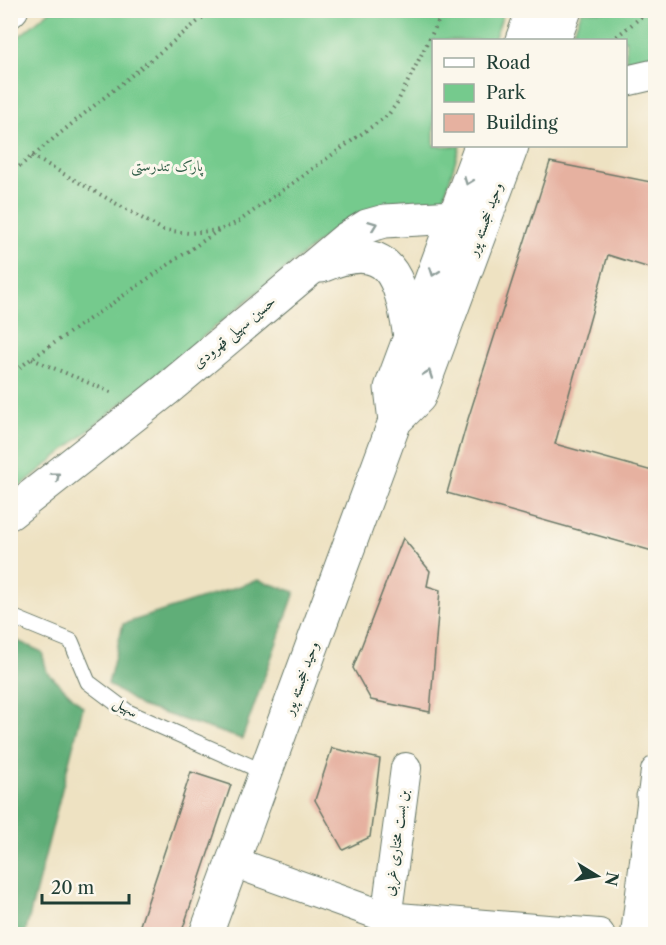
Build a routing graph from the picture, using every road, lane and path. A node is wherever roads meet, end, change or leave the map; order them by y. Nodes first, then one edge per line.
1 (212, 10) edge
2 (444, 10) edge
3 (533, 10) edge
4 (566, 10) edge
5 (650, 10) edge
6 (522, 39) edge
7 (554, 39) edge
8 (613, 39) edge
9 (656, 74) edge
10 (627, 81) edge
11 (481, 147) edge
12 (511, 147) edge
13 (32, 156) junction
14 (10, 174) edge
15 (468, 220) junction
16 (220, 230) junction
17 (308, 271) junction
18 (410, 336) junction
19 (31, 359) junction
20 (10, 375) edge
21 (117, 394) dead end
22 (395, 421) junction
23 (10, 513) edge
24 (10, 616) edge
25 (406, 768) dead end
26 (266, 773) junction
27 (654, 788) edge
28 (233, 862) junction
29 (385, 926) edge
30 (206, 934) edge
31 (599, 934) edge
32 (636, 934) edge

1 - 13 path
2 - 16 path
3 - 6 main road
4 - 7 main road
5 - 8 path
9 - 10 street
11 -> 15 main road, وحید خجسته پور
12 - 15 main road, وحید خجسته پور
13 - 14 path
13 - 16 path
17 -> 15 main road, حسین سهیلی قهرودی
15 -> 18 main road, وحید خجسته پور
22 -> 15 main road, وحید خجسته پور
16 - 19 path
17 - 18 main road
23 -> 17 main road, حسین سهیلی قهرودی
18 - 22 main road, وحید خجسته پور
19 - 20 path
19 - 21 path
22 - 26 main road, وحید خجسته پور
24 - 26 lane, سهیل
25 - 29 street, بن بست مختاری غربی
26 - 28 main road, وحید خجسته پور
27 - 32 street
28 - 29 street
28 - 30 main road, وحید خجسته پور
29 - 31 street

